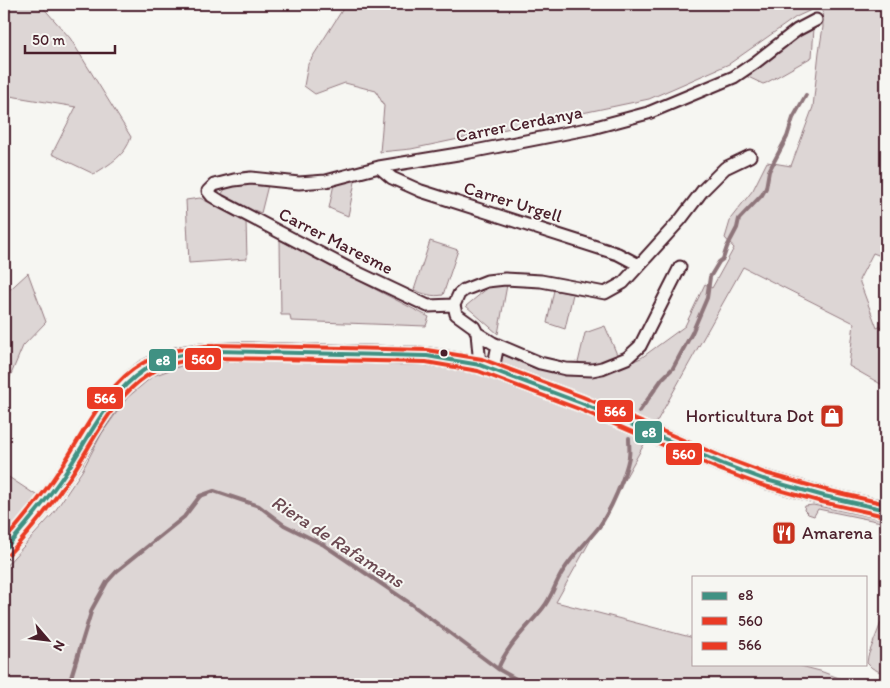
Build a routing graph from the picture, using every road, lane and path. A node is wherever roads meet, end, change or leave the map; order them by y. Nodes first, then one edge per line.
1 (816, 20) dead end
2 (750, 156) dead end
3 (379, 167) junction
4 (208, 191) joint
5 (639, 265) junction
6 (680, 267) dead end
7 (454, 305) junction
8 (477, 333) junction
9 (498, 345) junction
10 (486, 367) junction
11 (886, 510) edge
12 (4, 550) edge

1 - 3 street, Carrer Cerdanya
2 - 5 street
3 - 4 street, Carrer Cerdanya
3 - 5 street, Carrer Urgell
4 - 7 street, Carrer Maresme
5 - 7 street
6 - 9 street
7 - 8 street
8 - 9 street
8 - 10 street
9 - 10 street
10 - 11 main road
10 - 12 main road

